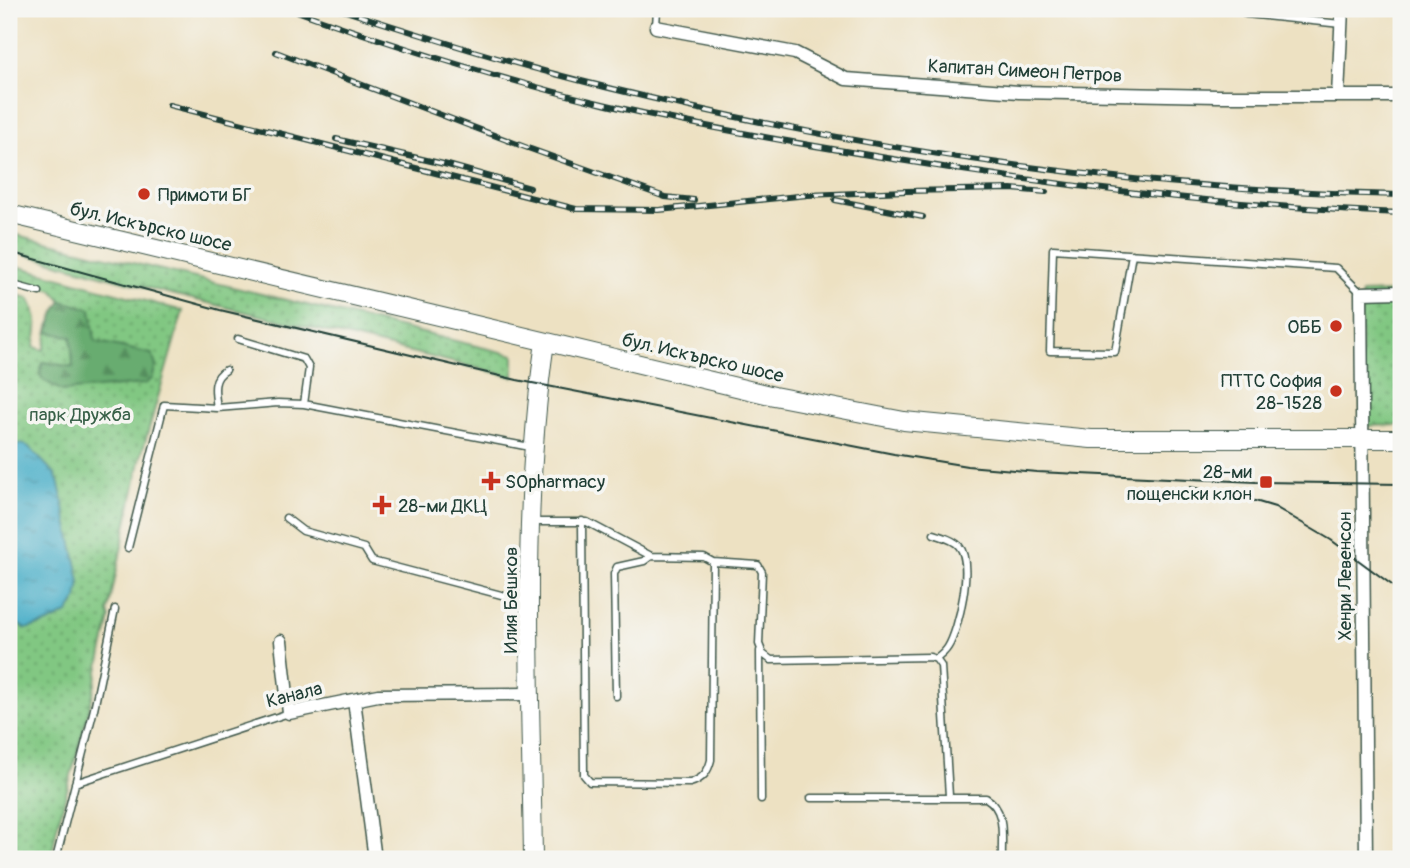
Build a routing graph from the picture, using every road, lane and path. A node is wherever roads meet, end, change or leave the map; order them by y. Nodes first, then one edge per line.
1 (657, 9) edge
2 (1246, 9) edge
3 (1342, 9) edge
4 (1340, 24) junction
5 (656, 27) joint
6 (1338, 96) junction
7 (1401, 96) edge
8 (9, 214) edge
9 (1132, 254) junction
10 (9, 284) edge
11 (39, 292) dead end
12 (1401, 292) edge
13 (1361, 293) junction
14 (238, 339) dead end
15 (545, 341) junction
16 (226, 370) dead end
17 (304, 404) junction
18 (217, 408) junction
19 (1361, 439) junction
20 (1401, 439) edge
21 (532, 447) junction
22 (286, 518) dead end
23 (582, 521) junction
24 (531, 522) junction
25 (934, 534) dead end
26 (128, 548) dead end
27 (651, 556) junction
28 (713, 562) junction
29 (531, 602) junction
30 (115, 609) dead end
31 (281, 640) dead end
32 (760, 649) junction
33 (936, 659) junction
34 (531, 694) junction
35 (616, 696) dead end
36 (354, 700) junction
37 (289, 713) junction
38 (75, 783) junction
39 (949, 796) junction
40 (811, 798) dead end
41 (761, 799) dead end
42 (56, 859) edge
43 (375, 859) edge
44 (533, 859) edge
45 (1002, 859) edge
46 (1366, 859) edge

1 - 5 lane
2 - 4 lane
3 - 4 street
4 - 6 street
5 - 6 street, Капитан Симеон Петров
6 - 7 street, Капитан Симеон Петров
8 - 15 main road, бул. Искърско шосе
9 - 9 lane
9 - 13 lane
10 - 11 lane
12 - 13 street
13 - 19 street, Хенри Левенсон
14 - 17 lane
15 - 19 main road, бул. Искърско шосе
15 - 21 main road, Илия Бешков
16 - 18 lane
17 - 18 lane
17 - 21 lane
18 - 26 lane
19 - 20 main road, бул. Искърско шосе
19 - 46 street, Хенри Левенсон
21 - 24 main road, Илия Бешков
22 - 29 lane
23 - 24 lane
23 - 27 lane
23 - 28 lane
24 - 29 main road, Илия Бешков
25 - 33 lane
27 - 28 lane
27 - 35 lane
28 - 32 lane
29 - 34 main road, Илия Бешков
30 - 38 lane
31 - 37 street
32 - 33 lane
32 - 41 lane
33 - 39 lane
34 - 36 street, Канала
34 - 44 main road, Илия Бешков
36 - 37 street, Канала
36 - 43 street
37 - 38 lane, Канала
38 - 42 lane
39 - 40 lane
39 - 45 lane

